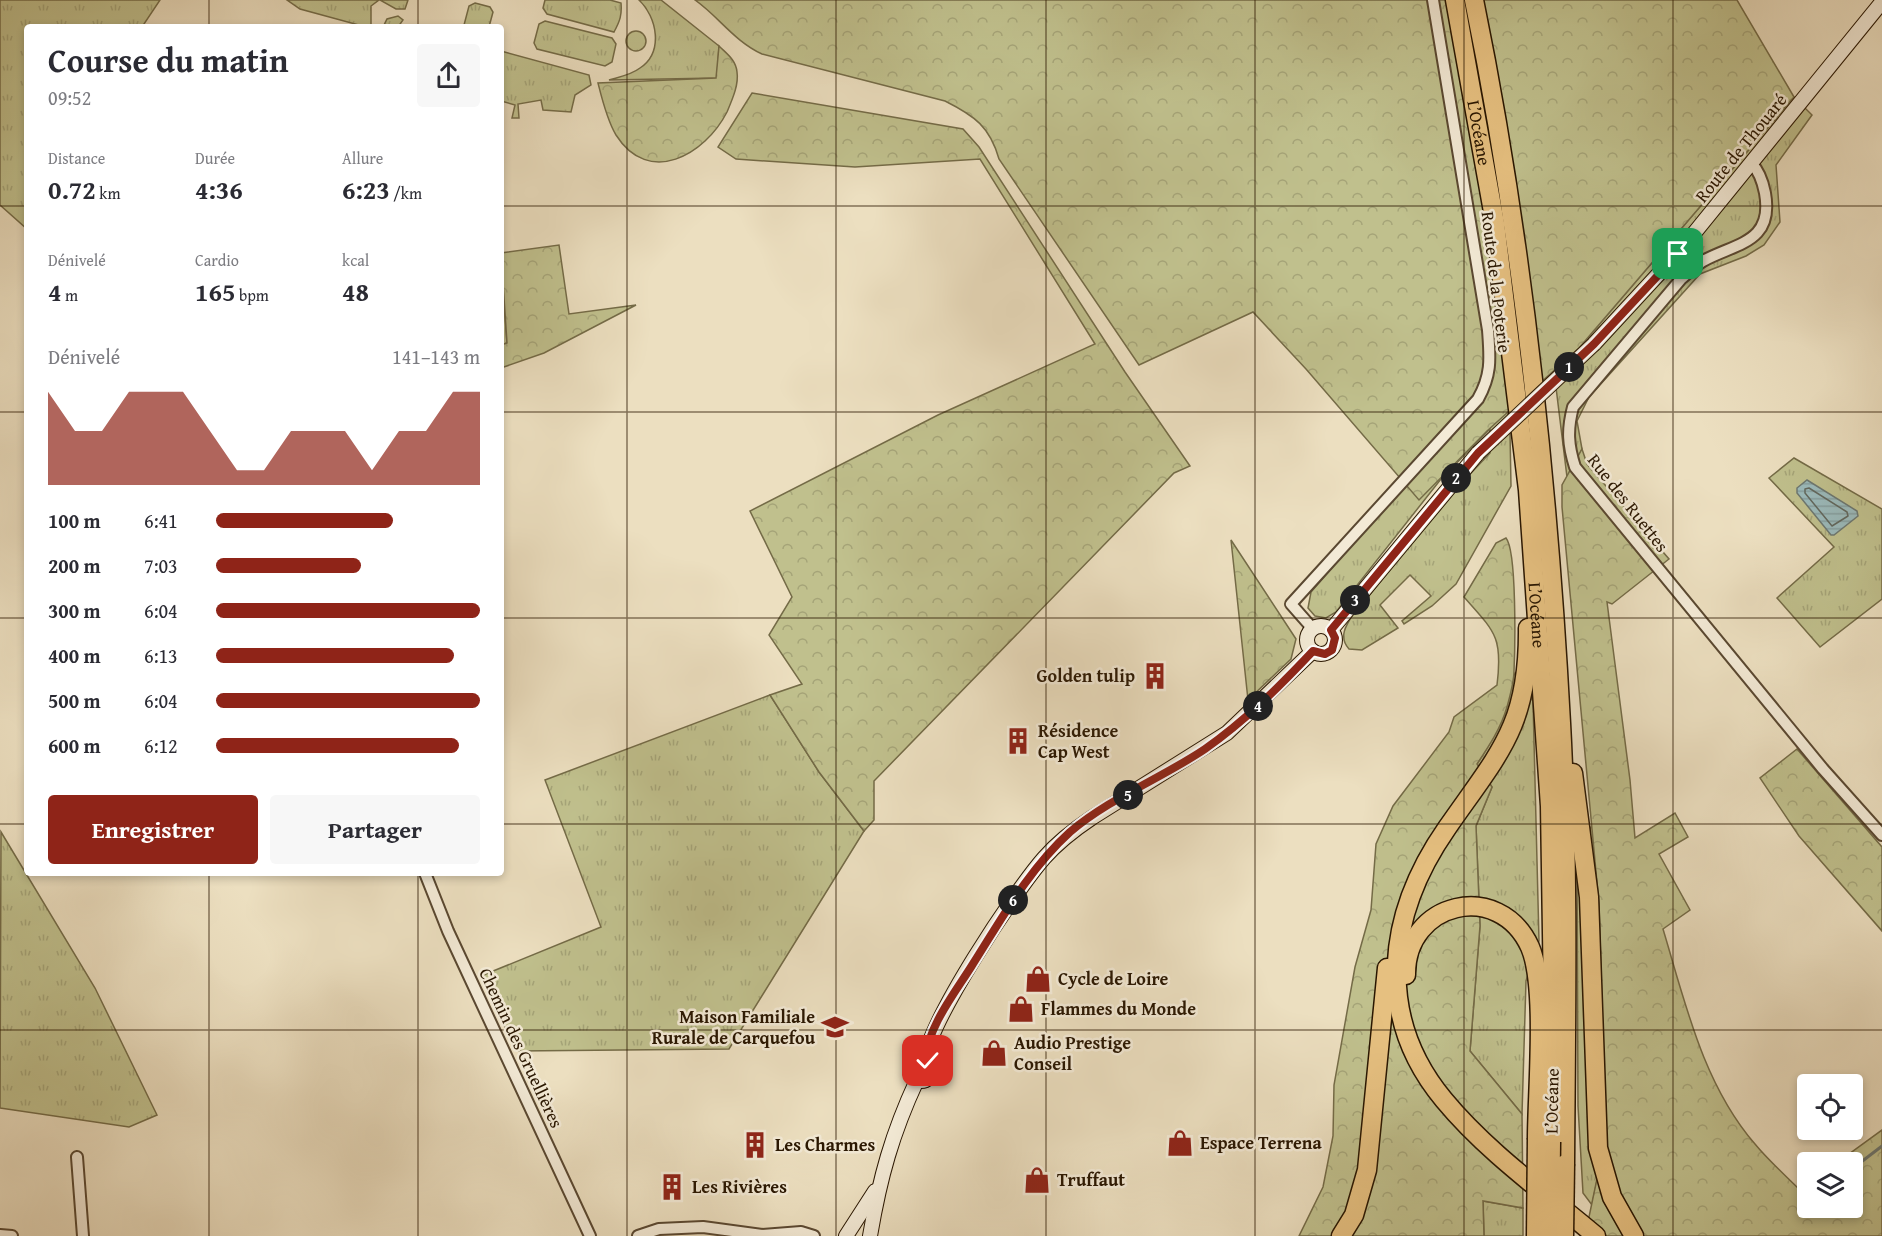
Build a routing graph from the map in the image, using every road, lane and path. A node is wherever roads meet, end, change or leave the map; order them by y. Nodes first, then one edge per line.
1 (1433, 0) edge
2 (1455, 0) edge
3 (1474, 0) edge
4 (1882, 2) edge
5 (1752, 164) junction
6 (1533, 566) junction
7 (1313, 629) junction
8 (1331, 630) junction
9 (1313, 651) junction
10 (1561, 725) junction
11 (1882, 835) edge
12 (1422, 867) junction
13 (426, 876) edge
14 (1544, 1140) junction
15 (77, 1157) dead end
16 (879, 1184) junction
17 (0, 1235) edge
18 (12, 1236) edge
19 (83, 1236) edge
20 (590, 1236) edge
21 (638, 1236) edge
22 (814, 1236) edge
23 (846, 1236) edge
24 (870, 1236) edge
25 (1341, 1236) edge
26 (1536, 1236) edge
27 (1550, 1236) edge
28 (1564, 1236) edge
29 (1596, 1236) edge
30 (1611, 1236) edge
31 (1634, 1236) edge

1 - 7 street, Route de la Poterie
2 - 6 highway, L’Océane
3 - 10 highway, L’Océane
4 - 5 main road, Route de Thouaré
5 - 8 main road, Route de Thouaré, bridge
5 - 11 street, Rue des Ruettes
6 - 12 highway
6 - 14 highway, L’Océane
7 - 8 main road
7 - 9 main road
8 - 9 main road
9 - 16 main road
10 - 28 highway, L’Océane, bridge
10 - 31 highway
12 - 25 highway
12 - 29 highway
13 - 20 street, Chemin des Gruellières
14 - 26 highway, bridge
14 - 27 highway, L’Océane, bridge
14 - 30 highway
15 - 19 street
16 - 23 main road
16 - 24 main road
17 - 18 street
21 - 22 street

